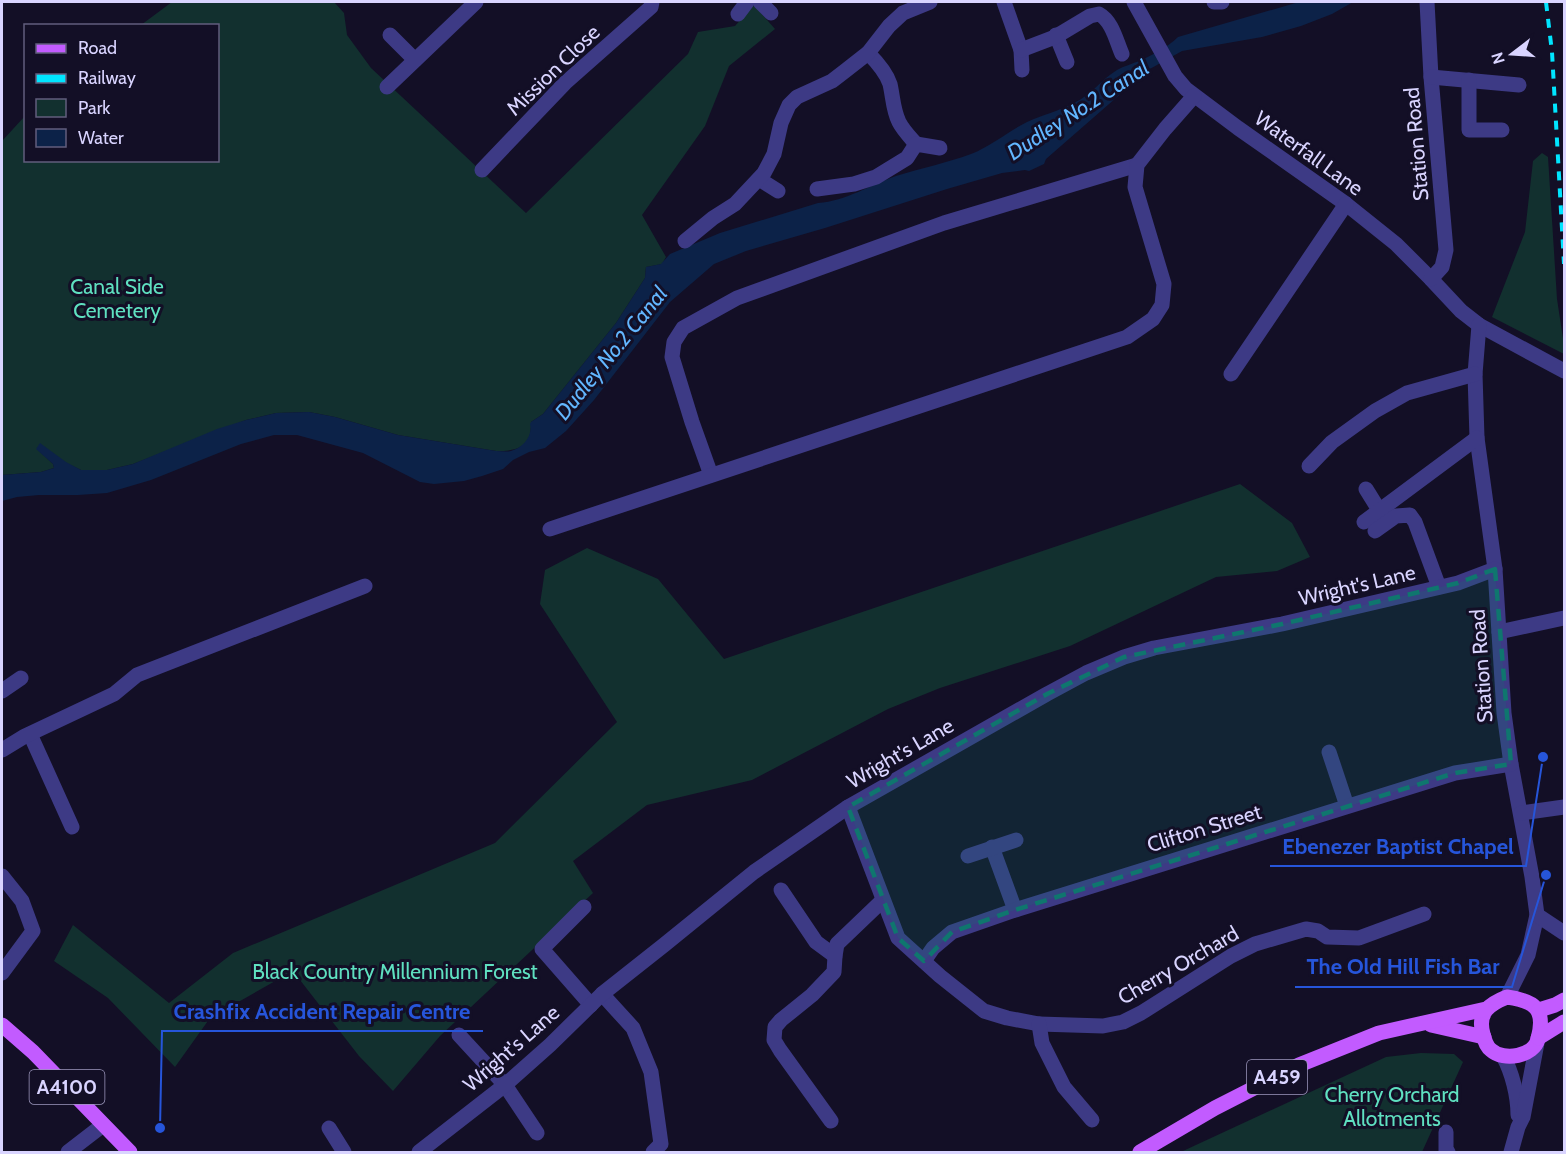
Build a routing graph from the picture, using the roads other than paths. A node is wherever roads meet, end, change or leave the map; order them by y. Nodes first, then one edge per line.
1 (476, 2) edge
2 (652, 2) edge
3 (930, 2) edge
4 (1004, 2) edge
5 (1134, 2) edge
6 (1214, 2) edge
7 (1222, 2) edge
8 (1427, 2) edge
9 (390, 35) dead end
10 (1056, 35) junction
11 (1021, 50) junction
12 (868, 53) junction
13 (1122, 54) dead end
14 (415, 60) junction
15 (1067, 62) dead end
16 (1022, 70) dead end
17 (1431, 77) junction
18 (1469, 80) junction
19 (1519, 85) dead end
20 (387, 87) dead end
21 (1194, 96) junction
22 (1502, 130) dead end
23 (916, 144) junction
24 (940, 148) dead end
25 (1137, 165) junction
26 (482, 170) dead end
27 (759, 179) junction
28 (817, 189) dead end
29 (778, 191) dead end
30 (1346, 204) junction
31 (685, 241) dead end
32 (1431, 279) junction
33 (1479, 325) junction
34 (1564, 370) edge
35 (1231, 374) dead end
36 (1475, 374) junction
37 (1477, 438) junction
38 (1309, 466) dead end
39 (711, 475) junction
40 (1366, 489) dead end
41 (1379, 510) junction
42 (550, 529) dead end
43 (1495, 569) junction
44 (364, 586) dead end
45 (1439, 587) junction
46 (1564, 618) edge
47 (1499, 632) junction
48 (21, 678) dead end
49 (2, 690) edge
50 (30, 734) junction
51 (2, 750) edge
52 (1329, 752) dead end
53 (1511, 764) junction
54 (1347, 806) junction
55 (848, 807) junction
56 (1564, 807) edge
57 (1521, 813) junction
58 (72, 827) dead end
59 (1016, 840) dead end
60 (992, 847) junction
61 (968, 856) dead end
62 (2, 876) edge
63 (781, 890) dead end
64 (883, 900) junction
65 (584, 907) dead end
66 (1015, 910) junction
67 (1424, 914) dead end
68 (1537, 915) junction
69 (1564, 933) edge
70 (835, 956) junction
71 (924, 962) junction
72 (2, 974) edge
73 (1507, 997) junction
74 (596, 1000) junction
75 (1564, 1000) edge
76 (1486, 1010) junction
77 (1539, 1010) junction
78 (1564, 1022) edge
79 (1039, 1024) junction
80 (1424, 1024) junction
81 (2, 1025) edge
82 (459, 1035) dead end
83 (1484, 1037) junction
84 (1538, 1040) junction
85 (1503, 1056) junction
86 (505, 1085) junction
87 (1092, 1120) dead end
88 (831, 1121) dead end
89 (103, 1125) junction
90 (1518, 1127) junction
91 (329, 1128) dead end
92 (537, 1132) dead end
93 (1446, 1132) dead end
94 (68, 1152) edge
95 (130, 1152) edge
96 (344, 1152) edge
97 (419, 1152) edge
98 (653, 1152) edge
99 (1140, 1152) edge
100 (1448, 1152) edge
101 (1511, 1152) edge

1 - 14 street
2 - 26 street, Mission Close
3 - 12 street
4 - 11 street
5 - 21 street, Waterfall Lane
6 - 7 street
8 - 17 street, Station Road
9 - 14 street
10 - 11 street
10 - 13 street
10 - 15 street
11 - 16 street
12 - 23 street
12 - 27 street
14 - 20 street
17 - 18 street
17 - 32 street, Station Road
18 - 19 street
18 - 22 street
21 - 25 street
21 - 30 street, Waterfall Lane
23 - 24 street
23 - 28 street
25 - 39 street
25 - 39 street
27 - 29 street
27 - 31 street
30 - 32 street, Waterfall Lane
30 - 35 street
32 - 33 street, Waterfall Lane
33 - 34 street, Waterfall Lane
33 - 36 street, Station Road
36 - 37 street, Station Road
36 - 38 street
37 - 41 street
37 - 43 street, Station Road
39 - 42 street
40 - 41 street
41 - 45 street
43 - 45 street, Wright's Lane
43 - 47 street, Station Road
44 - 50 street
45 - 55 street, Wright's Lane
46 - 47 street
47 - 53 street, Station Road
48 - 49 street
50 - 51 street
50 - 58 street
52 - 54 street
53 - 54 street, Clifton Street
53 - 57 street, Station Road
54 - 66 street, Clifton Street
55 - 64 street, Cherry Orchard
55 - 74 street, Wright's Lane
56 - 57 street
57 - 68 street, Station Road
59 - 60 street
60 - 61 street
60 - 66 street
62 - 72 street
63 - 70 street
64 - 70 street
64 - 71 street, Cherry Orchard
65 - 74 street
66 - 71 street, Clifton Street
67 - 79 street, Cherry Orchard
68 - 69 street
68 - 73 street, Station Road
70 - 88 street
71 - 79 street, Cherry Orchard
73 - 76 main road, A459
73 - 77 main road
74 - 86 street, Wright's Lane
74 - 98 street
75 - 77 main road
76 - 80 main road, A459
76 - 83 main road
77 - 84 main road
78 - 84 main road
79 - 87 street
80 - 83 main road, A459
80 - 99 main road, A459
81 - 89 main road, A4100
82 - 86 street
83 - 85 main road
84 - 85 main road
84 - 90 street
85 - 90 street
86 - 92 street
86 - 97 street, Wright's Lane
89 - 94 street
89 - 95 main road, A4100
90 - 101 street
91 - 96 street
93 - 100 street

